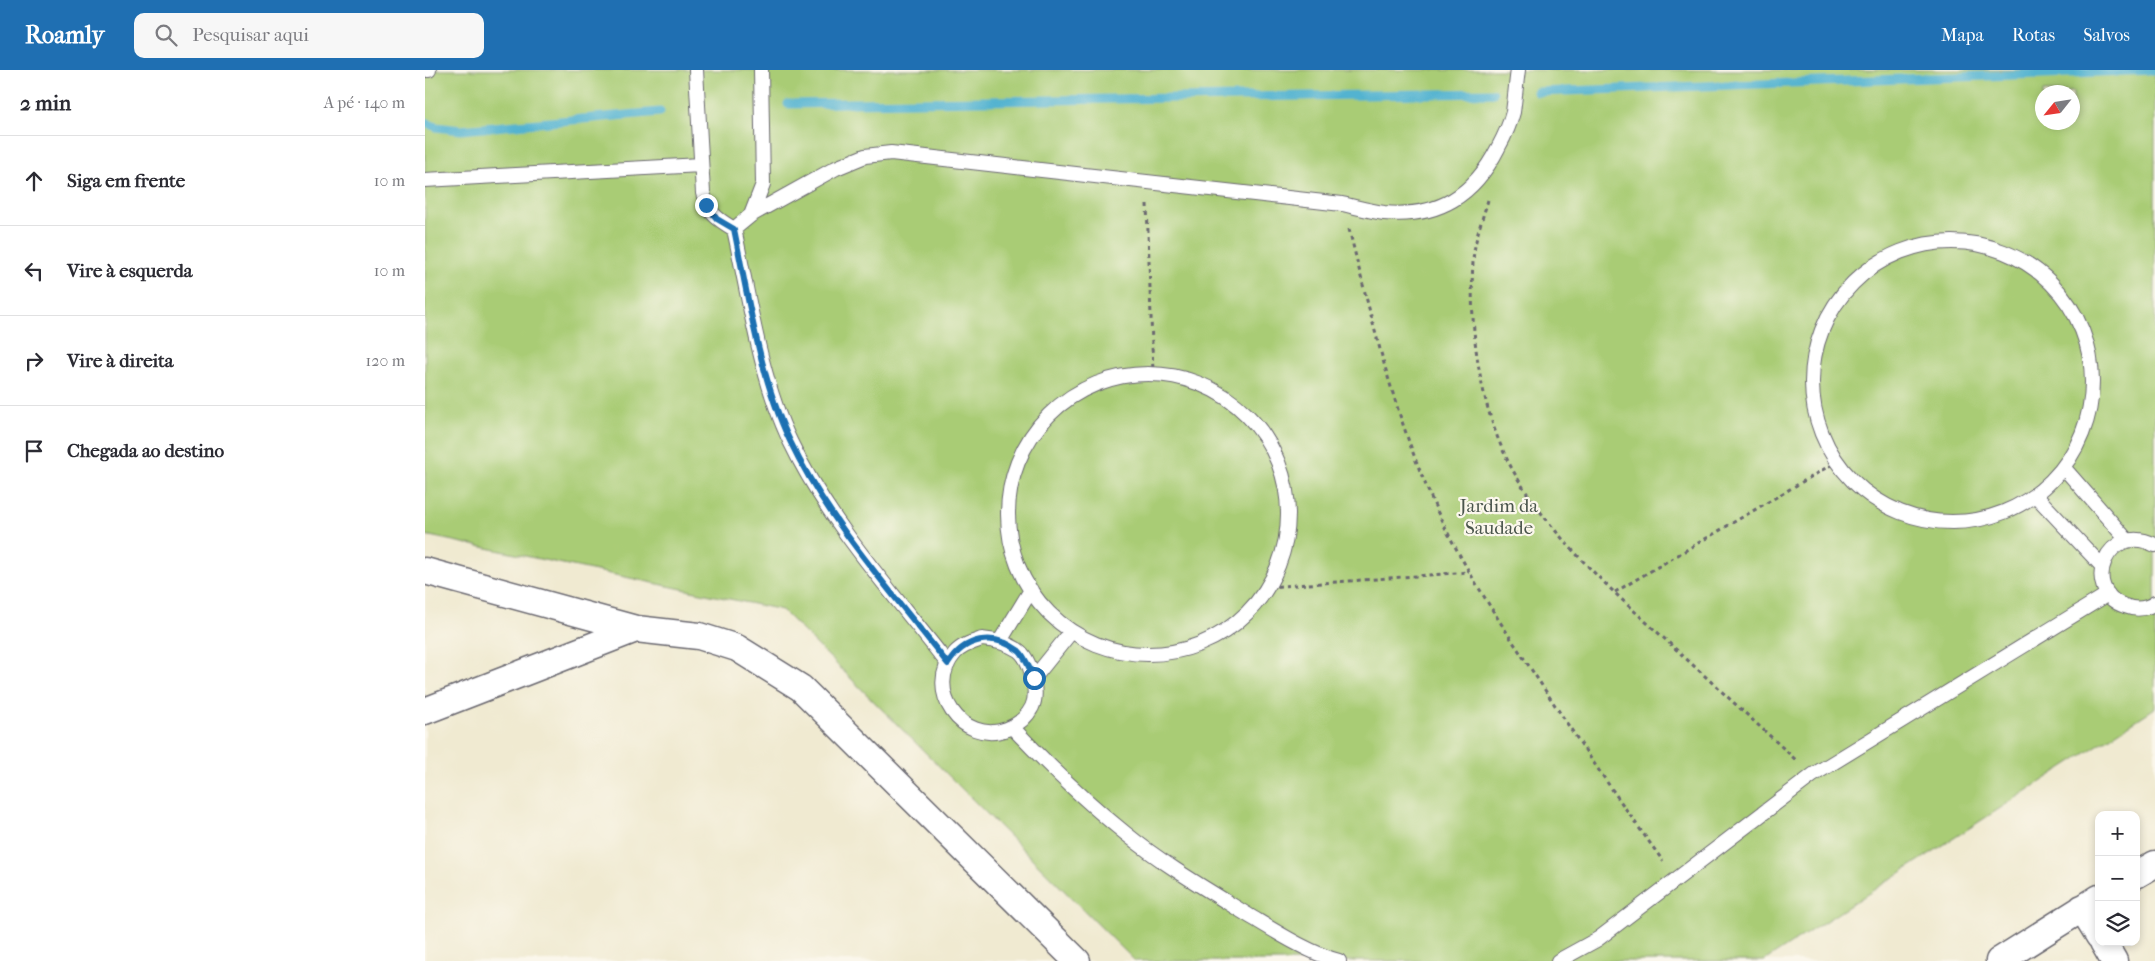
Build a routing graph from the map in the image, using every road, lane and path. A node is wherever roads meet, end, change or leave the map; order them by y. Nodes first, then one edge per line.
1 (425, 70) edge
2 (429, 70) edge
3 (696, 70) edge
4 (761, 70) edge
5 (1517, 70) edge
6 (701, 165) junction
7 (1487, 170) junction
8 (425, 180) edge
9 (1146, 182) junction
10 (1342, 204) junction
11 (751, 215) junction
12 (734, 229) junction
13 (1153, 373) junction
14 (1836, 462) junction
15 (2064, 468) junction
16 (2036, 496) junction
17 (2127, 540) junction
18 (2155, 544) edge
19 (2102, 566) junction
20 (425, 571) edge
21 (1469, 572) junction
22 (1269, 587) junction
23 (1031, 590) junction
24 (1615, 592) junction
25 (2108, 594) junction
26 (2155, 603) edge
27 (636, 629) junction
28 (1071, 632) junction
29 (1000, 641) junction
30 (948, 664) junction
31 (1034, 678) junction
32 (425, 710) edge
33 (1012, 727) junction
34 (1813, 775) junction
35 (2155, 864) edge
36 (2140, 873) edge
37 (1677, 880) junction
38 (2090, 903) edge
39 (2095, 921) edge
40 (2105, 946) edge
41 (1077, 961) edge
42 (1339, 961) edge
43 (1558, 961) edge
44 (1999, 961) edge
45 (2114, 961) edge

1 - 2 lane
3 - 6 lane
4 - 11 lane
5 - 7 lane
6 - 8 lane
6 - 12 lane
7 - 10 lane
7 - 24 path
9 - 10 lane
9 - 11 lane
9 - 13 path
10 - 21 path
11 - 12 lane
12 - 30 lane
13 - 22 lane
13 - 23 lane
14 - 15 lane
14 - 16 lane
14 - 24 path
15 - 16 lane
15 - 17 lane
16 - 19 lane
17 - 18 lane
17 - 19 lane
19 - 25 lane
20 - 27 street
21 - 22 path
21 - 37 path
22 - 28 lane
23 - 28 lane
23 - 29 lane
24 - 34 path
25 - 26 lane
25 - 34 lane
27 - 32 street
27 - 41 street
28 - 31 lane
29 - 30 lane
29 - 31 lane
30 - 33 lane
31 - 33 lane
33 - 42 lane
34 - 37 lane
35 - 36 street
37 - 43 lane
38 - 39 street
38 - 44 street
40 - 45 street

